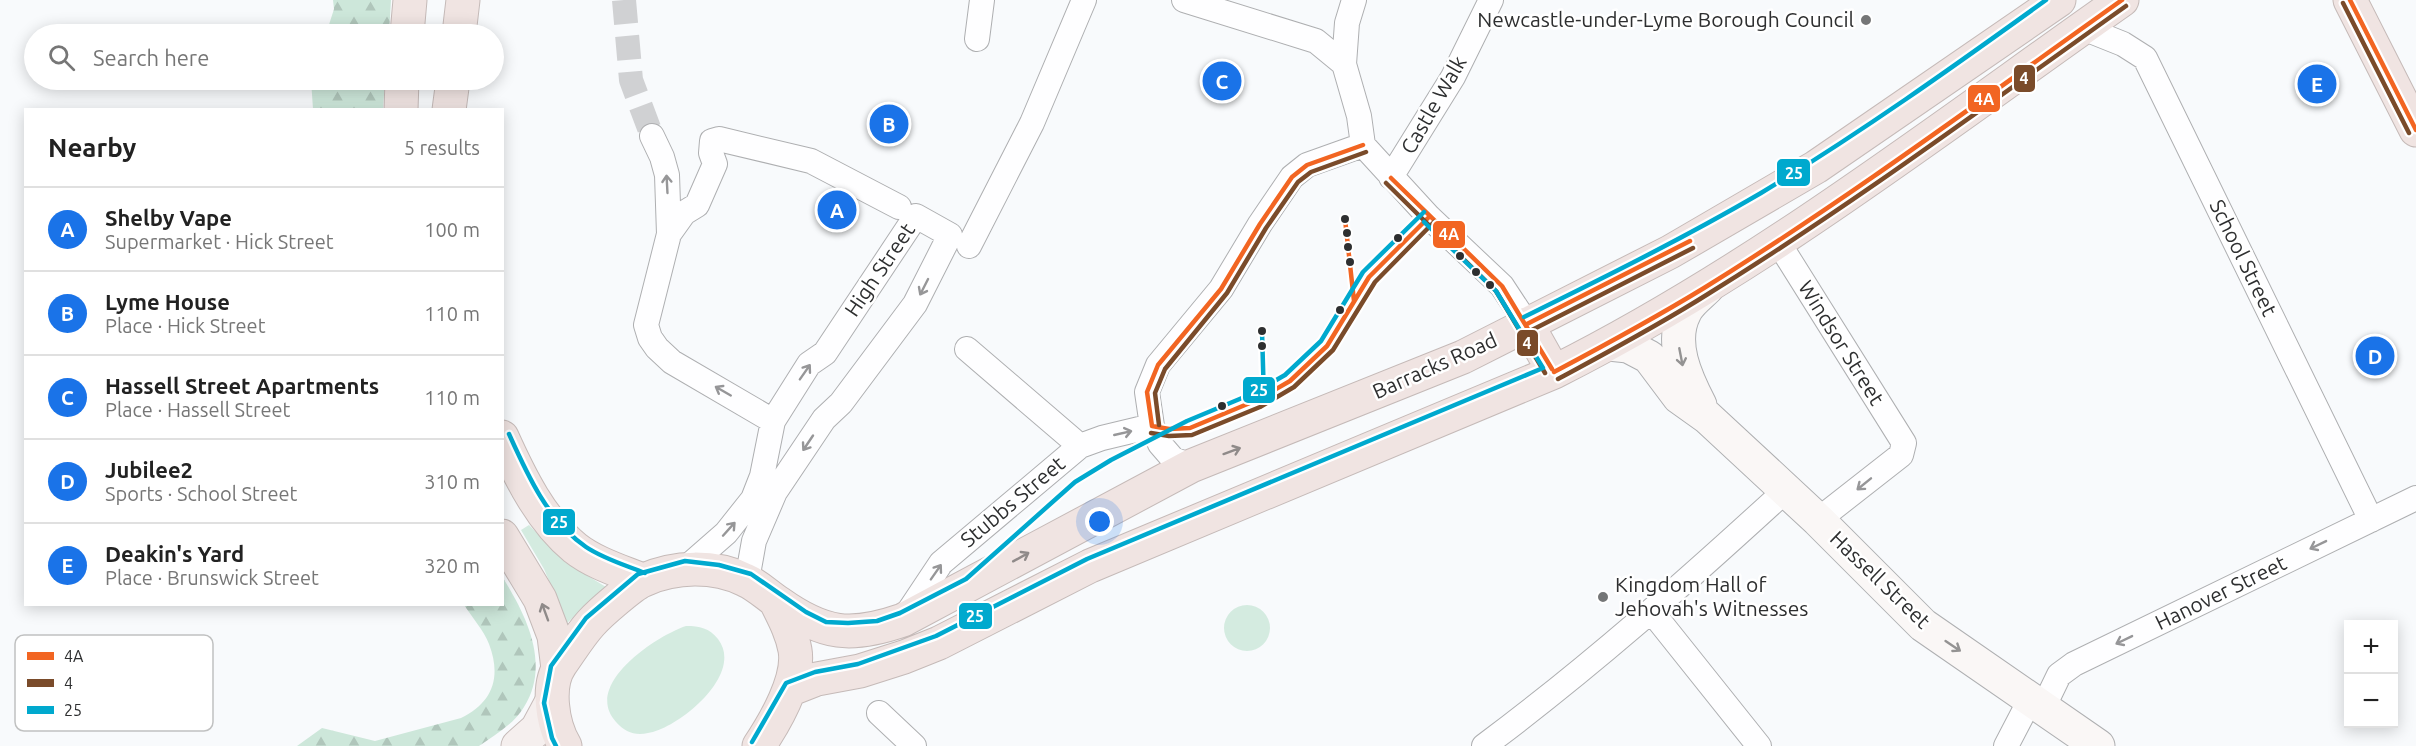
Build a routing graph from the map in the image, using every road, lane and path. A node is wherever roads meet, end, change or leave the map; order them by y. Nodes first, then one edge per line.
1 (410, 0) edge
2 (463, 0) edge
3 (982, 0) edge
4 (1084, 0) edge
5 (1184, 0) edge
6 (1354, 0) edge
7 (1491, 0) edge
8 (2059, 0) edge
9 (2122, 0) edge
10 (2350, 0) edge
11 (408, 24) edge
12 (460, 24) edge
13 (2083, 28) junction
14 (977, 39) dead end
15 (1344, 64) junction
16 (401, 90) edge
17 (452, 90) edge
18 (400, 108) edge
19 (449, 108) edge
20 (2416, 130) edge
21 (652, 136) tunnel mouth
22 (1363, 145) junction
23 (1390, 177) junction
24 (899, 207) dead end
25 (669, 234) junction
26 (1778, 242) junction
27 (969, 246) dead end
28 (1707, 288) junction
29 (1527, 324) junction
30 (1609, 344) junction
31 (967, 349) dead end
32 (1554, 372) junction
33 (1707, 417) junction
34 (773, 421) junction
35 (1152, 426) junction
36 (504, 442) edge
37 (1080, 446) junction
38 (1191, 466) junction
39 (1785, 491) junction
40 (2416, 498) edge
41 (1818, 520) junction
42 (2371, 520) junction
43 (504, 539) edge
44 (686, 568) junction
45 (642, 580) junction
46 (747, 580) junction
47 (776, 602) junction
48 (1652, 612) junction
49 (903, 620) junction
50 (558, 669) junction
51 (789, 690) junction
52 (2037, 702) junction
53 (551, 703) junction
54 (879, 713) dead end
55 (2010, 739) edge
56 (518, 746) edge
57 (565, 746) edge
58 (759, 746) edge
59 (914, 746) edge
60 (1484, 746) edge
61 (1759, 746) edge
62 (2098, 746) edge

1 - 11 highway
2 - 12 highway
3 - 14 street
4 - 27 street
5 - 15 street
6 - 15 street
7 - 23 street, Castle Walk
8 - 29 highway, Barracks Road
9 - 13 highway
10 - 20 highway
13 - 26 highway
13 - 42 street, School Street
15 - 22 street
16 - 18 highway
17 - 19 highway
25 -> 21 street
22 - 23 street
22 - 35 street
23 - 29 street
24 - 25 street
34 -> 25 street
26 - 28 highway
26 -> 41 street, Windsor Street
28 - 30 highway
28 -> 33 street, Hassell Street
29 - 32 highway
38 -> 29 highway, Barracks Road
30 - 32 highway
30 - 33 street, Hassell Street
31 - 37 street
32 - 51 highway
33 - 39 street, Hassell Street
44 -> 34 street, High Street
34 -> 46 street, High Street
37 -> 35 street, Stubbs Street
35 - 38 street
36 - 45 highway
49 -> 37 street, Stubbs Street
49 -> 38 highway, Barracks Road
39 - 41 street, Hassell Street
39 - 48 street
40 - 42 street, Hanover Street
41 -> 52 street, Hassell Street
42 -> 52 street, Hanover Street
50 -> 43 highway
44 - 45 highway
44 - 46 highway
45 - 50 highway
46 - 47 highway, Barracks Road
47 - 49 highway, Barracks Road
47 - 51 highway
48 - 60 street
48 - 61 street
50 - 53 highway
51 - 58 highway
52 - 55 street, Hanover Street
52 - 62 street, Hassell Street
53 - 56 main road
53 - 57 highway
54 - 59 street

